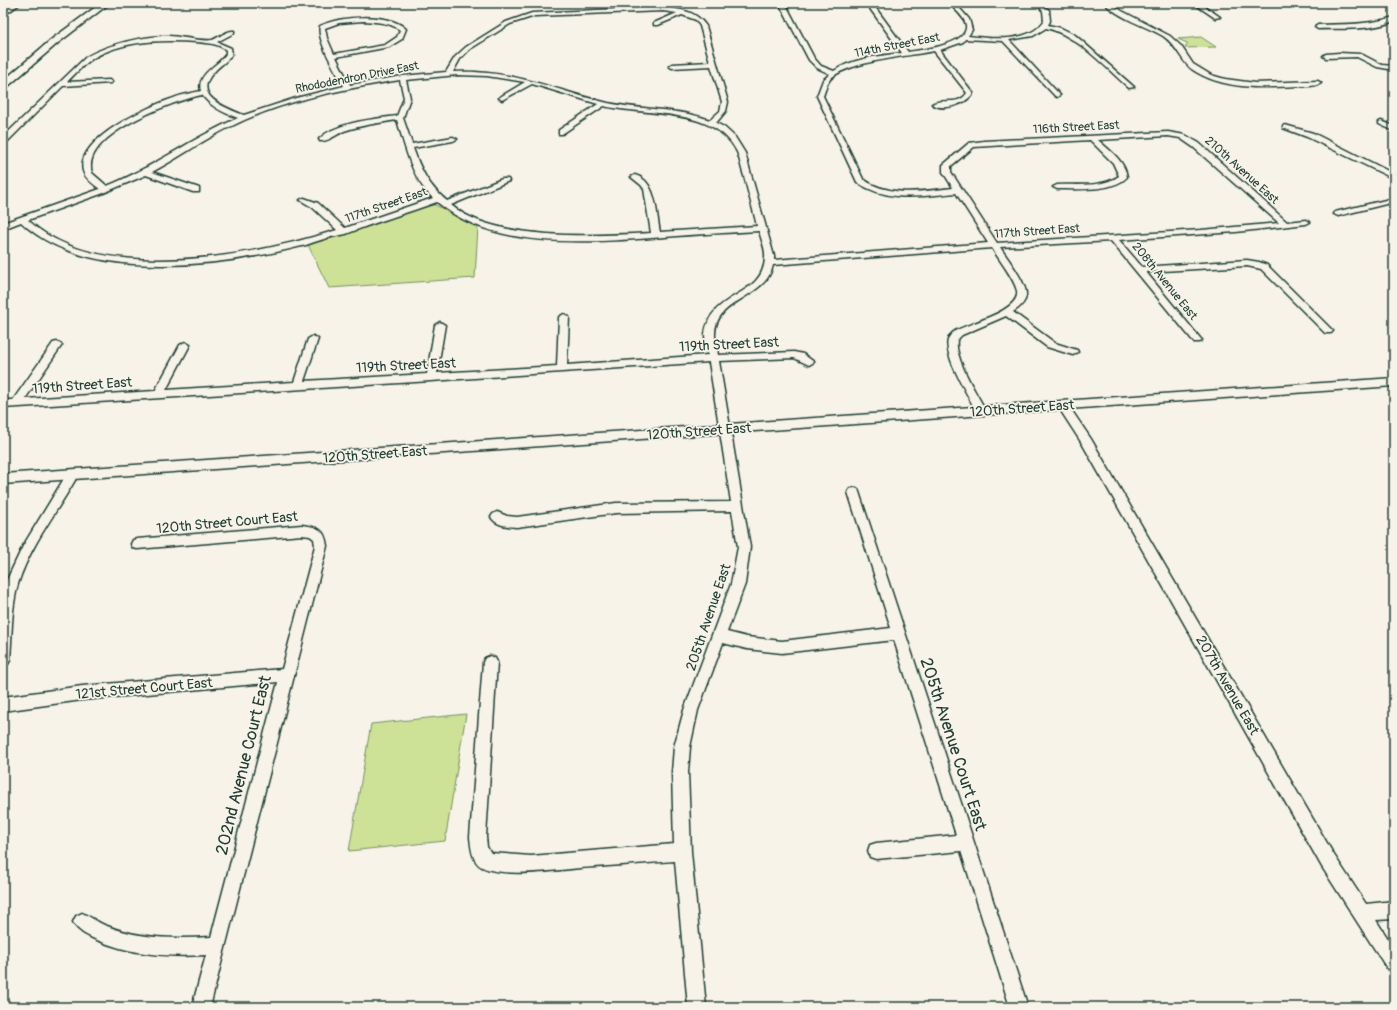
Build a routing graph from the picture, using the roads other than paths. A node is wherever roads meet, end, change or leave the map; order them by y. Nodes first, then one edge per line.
1 (18, 3) edge
2 (106, 3) edge
3 (782, 3) edge
4 (869, 3) edge
5 (952, 3) edge
6 (1107, 3) edge
7 (1196, 3) edge
8 (1043, 8) dead end
9 (691, 9) dead end
10 (683, 13) junction
11 (3, 14) edge
12 (1216, 17) dead end
13 (1394, 19) edge
14 (656, 24) dead end
15 (1045, 26) junction
16 (1318, 26) dead end
17 (232, 32) dead end
18 (965, 37) junction
19 (1005, 40) junction
20 (110, 42) dead end
21 (212, 42) junction
22 (118, 45) junction
23 (936, 49) junction
24 (906, 54) junction
25 (333, 56) junction
26 (1326, 56) dead end
27 (714, 64) junction
28 (672, 66) dead end
29 (1394, 68) edge
30 (449, 73) junction
31 (833, 73) junction
32 (402, 78) junction
33 (109, 82) dead end
34 (531, 82) junction
35 (1318, 83) dead end
36 (61, 84) junction
37 (3, 86) edge
38 (348, 87) junction
39 (1131, 87) dead end
40 (203, 93) junction
41 (1057, 95) dead end
42 (502, 98) dead end
43 (602, 104) junction
44 (935, 104) dead end
45 (244, 118) junction
46 (400, 118) junction
47 (1381, 123) dead end
48 (711, 124) junction
49 (1285, 127) dead end
50 (1394, 129) edge
51 (562, 132) dead end
52 (1181, 136) joint
53 (1091, 137) junction
54 (323, 139) dead end
55 (453, 139) dead end
56 (3, 141) edge
57 (409, 147) junction
58 (145, 172) junction
59 (636, 177) dead end
60 (1394, 177) edge
61 (505, 181) dead end
62 (1057, 187) dead end
63 (105, 189) junction
64 (196, 190) dead end
65 (958, 190) junction
66 (304, 200) dead end
67 (1394, 200) edge
68 (442, 202) junction
69 (1338, 214) dead end
70 (22, 219) junction
71 (1306, 222) dead end
72 (1285, 224) junction
73 (3, 226) edge
74 (763, 228) junction
75 (344, 232) junction
76 (656, 235) junction
77 (1113, 238) junction
78 (994, 246) junction
79 (769, 263) junction
80 (1142, 270) junction
81 (1007, 312) junction
82 (564, 317) dead end
83 (440, 325) dead end
84 (1328, 331) dead end
85 (313, 339) dead end
86 (1197, 340) dead end
87 (185, 344) dead end
88 (57, 345) dead end
89 (1073, 352) dead end
90 (714, 358) junction
91 (809, 362) dead end
92 (562, 369) junction
93 (431, 378) junction
94 (1394, 382) edge
95 (298, 385) junction
96 (158, 394) junction
97 (3, 404) edge
98 (16, 404) junction
99 (1062, 405) junction
100 (981, 411) junction
101 (725, 429) junction
102 (72, 475) junction
103 (3, 479) edge
104 (854, 492) dead end
105 (738, 506) junction
106 (497, 517) dead end
107 (318, 533) joint
108 (138, 544) dead end
109 (6, 599) edge
110 (898, 632) junction
111 (720, 636) junction
112 (3, 660) edge
113 (490, 662) dead end
114 (286, 675) junction
115 (3, 704) edge
116 (966, 842) junction
117 (876, 851) dead end
118 (683, 852) junction
119 (1394, 910) edge
120 (1361, 913) junction
121 (82, 922) dead end
122 (217, 945) junction
123 (1394, 964) edge
124 (201, 1007) edge
125 (697, 1007) edge
126 (1019, 1007) edge

1 - 11 street
2 - 37 main road
3 - 31 street
4 - 24 street
5 - 18 street
6 - 35 street
7 - 12 street
8 - 15 street
9 - 10 street
10 - 14 street
10 - 27 street
10 - 30 street
13 - 16 street
15 - 19 street
15 - 39 street
17 - 21 street
18 - 19 street
18 - 23 street, 114th Street East
19 - 41 street
20 - 22 street
21 - 22 street
21 - 40 street
22 - 36 street
23 - 24 street, 114th Street East
23 - 44 street
24 - 31 street, 114th Street East
25 - 25 street
25 - 38 street
26 - 29 street
27 - 28 street
27 - 48 street
30 - 32 street, Rhododendron Drive East
30 - 34 street, Rhododendron Drive East
31 - 65 street
32 - 38 street, Rhododendron Drive East
32 - 46 street
33 - 36 street
34 - 42 street
34 - 43 street, Rhododendron Drive East
36 - 56 street
38 - 45 street, Rhododendron Drive East
40 - 45 street
40 - 63 street
43 - 48 street, Rhododendron Drive East
43 - 51 street
45 - 58 street, Rhododendron Drive East
46 - 54 street
46 - 57 street
47 - 50 street
48 - 74 street, 205th Avenue East
49 - 60 street
52 - 53 street, 116th Street East
52 - 72 street, 210th Avenue East
53 - 62 street
53 - 65 street, 116th Street East
55 - 57 street
57 - 68 street
58 - 63 street, Rhododendron Drive East
58 - 64 street
59 - 76 street
61 - 68 street
63 - 70 street, Rhododendron Drive East
65 - 78 street
66 - 75 street
67 - 69 street
68 - 75 street, 117th Street East
68 - 76 street, 117th Street East
70 - 73 street, Rhododendron Drive East
70 - 75 street, 117th Street East
71 - 72 street, 117th Street East
72 - 77 street, 117th Street East
74 - 76 street, 117th Street East
74 - 79 street, 205th Avenue East
77 - 78 street, 117th Street East
77 - 80 street, 208th Avenue East
78 - 79 street, 117th Street East
78 - 81 street
79 - 90 street, 205th Avenue East
80 - 84 street
80 - 86 street, 208th Avenue East
81 - 89 street
81 - 100 street
82 - 92 street
83 - 93 street
85 - 95 street
87 - 96 street
88 - 98 street
90 - 91 street, 119th Street East
90 - 92 street, 119th Street East
90 - 101 street, 205th Avenue East
92 - 93 street, 119th Street East
93 - 95 street, 119th Street East
94 - 99 street, 120th Street East
95 - 96 street, 119th Street East
96 - 98 street, 119th Street East
97 - 98 street, 119th Street East
99 - 100 street, 120th Street East
99 - 120 street, 207th Avenue East
100 - 101 street, 120th Street East
101 - 102 street, 120th Street East
101 - 105 street, 205th Avenue East
102 - 103 street, 120th Street East
102 - 109 street
104 - 110 street, 205th Avenue Court East
105 - 106 street
105 - 111 street, 205th Avenue East
107 - 108 street, 120th Street Court East
107 - 114 street, 202nd Avenue Court East
109 - 112 street
110 - 111 street
110 - 116 street, 205th Avenue Court East
111 - 118 street, 205th Avenue East
113 - 118 street
114 - 115 street, 121st Street Court East
114 - 122 street, 202nd Avenue Court East
116 - 117 street
116 - 126 street, 205th Avenue Court East
118 - 125 street, 205th Avenue East
119 - 120 street
120 - 123 street, 207th Avenue East
121 - 122 street
122 - 124 street, 202nd Avenue Court East

